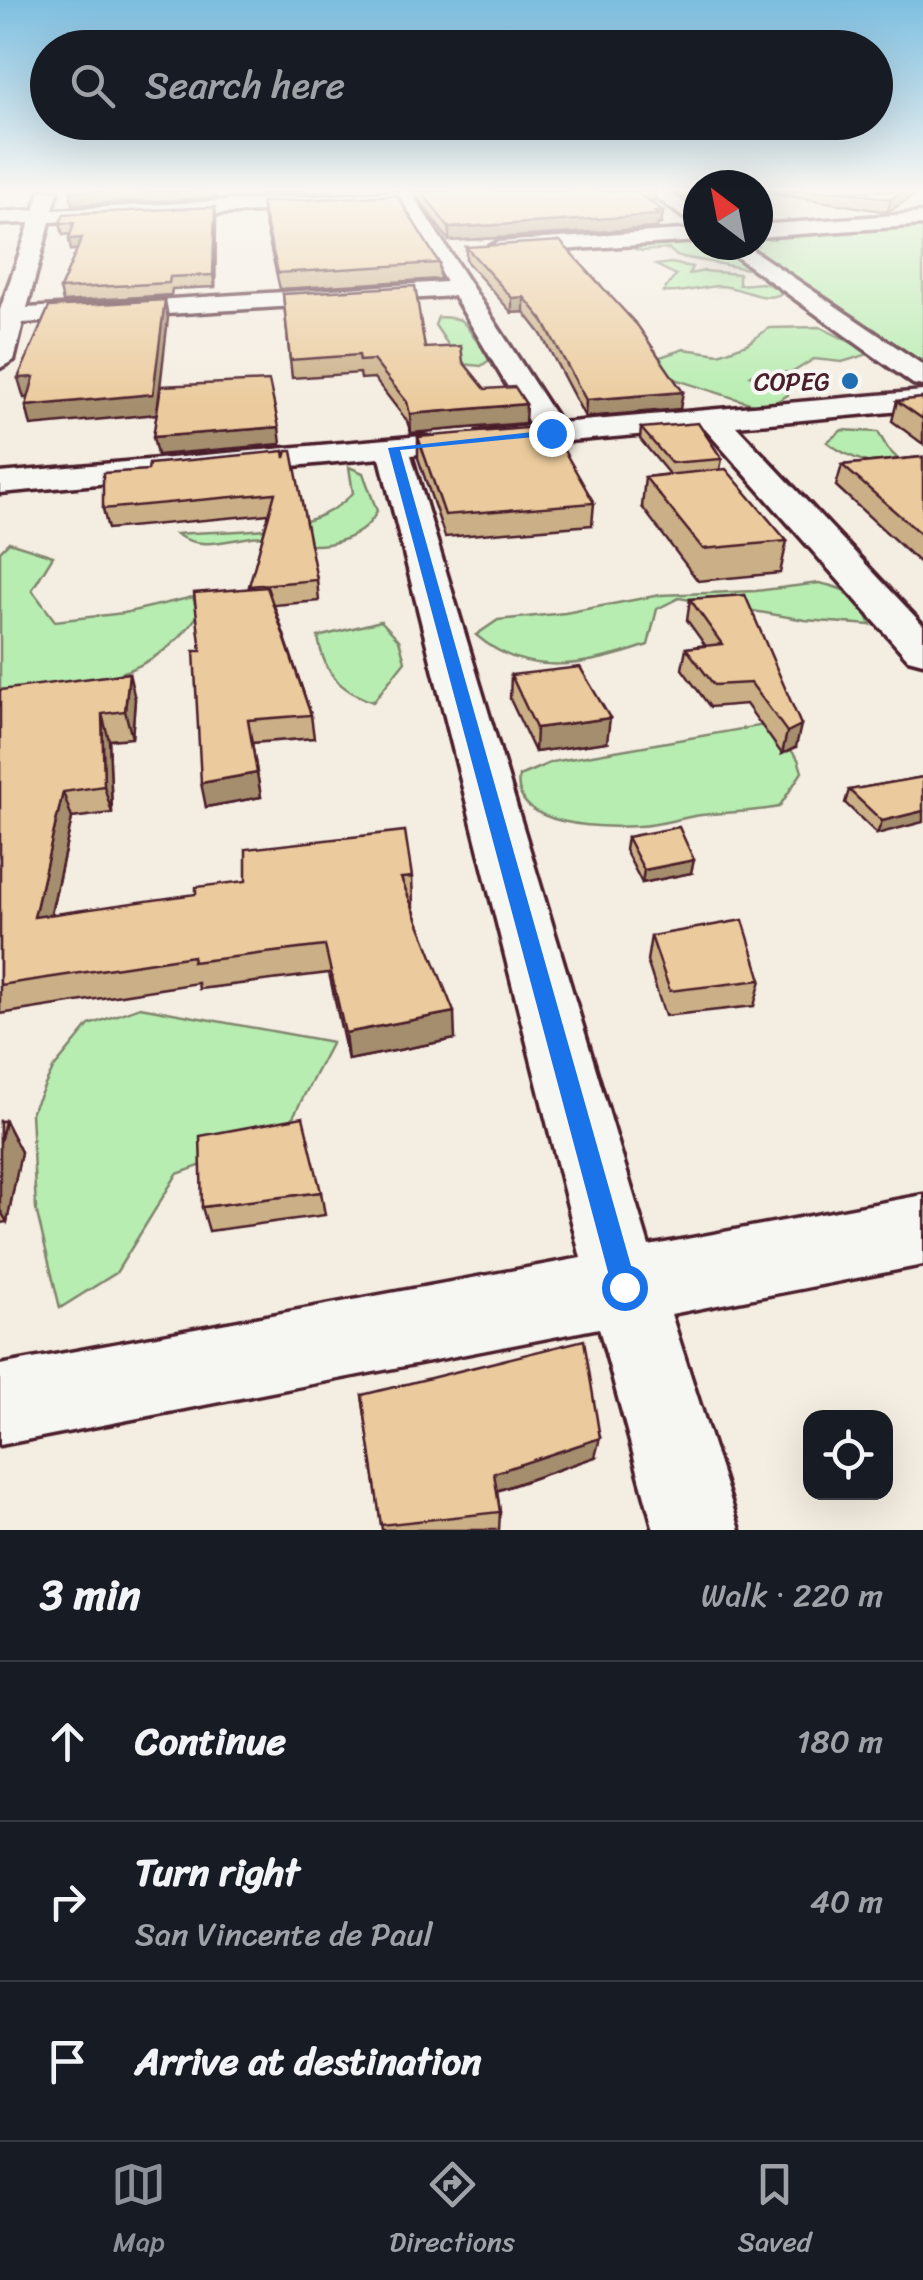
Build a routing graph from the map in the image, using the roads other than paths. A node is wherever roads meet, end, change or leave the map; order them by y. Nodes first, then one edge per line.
1 (25, 262) edge
2 (461, 262) edge
3 (756, 262) edge
4 (463, 288) junction
5 (6, 317) edge
6 (0, 360) edge
7 (923, 378) edge
8 (923, 400) edge
9 (713, 419) junction
10 (551, 433) junction
11 (394, 448) junction
12 (0, 484) edge
13 (923, 650) edge
14 (923, 1230) edge
15 (624, 1287) junction
16 (0, 1405) edge
17 (697, 1530) edge

1 - 5 street
2 - 4 street
3 - 7 street
4 - 5 street
4 - 10 street
5 - 6 street
8 - 9 street
9 - 10 street
9 - 13 street
10 - 11 street
11 - 12 street
11 - 15 street
14 - 15 street
15 - 16 street
15 - 17 street

